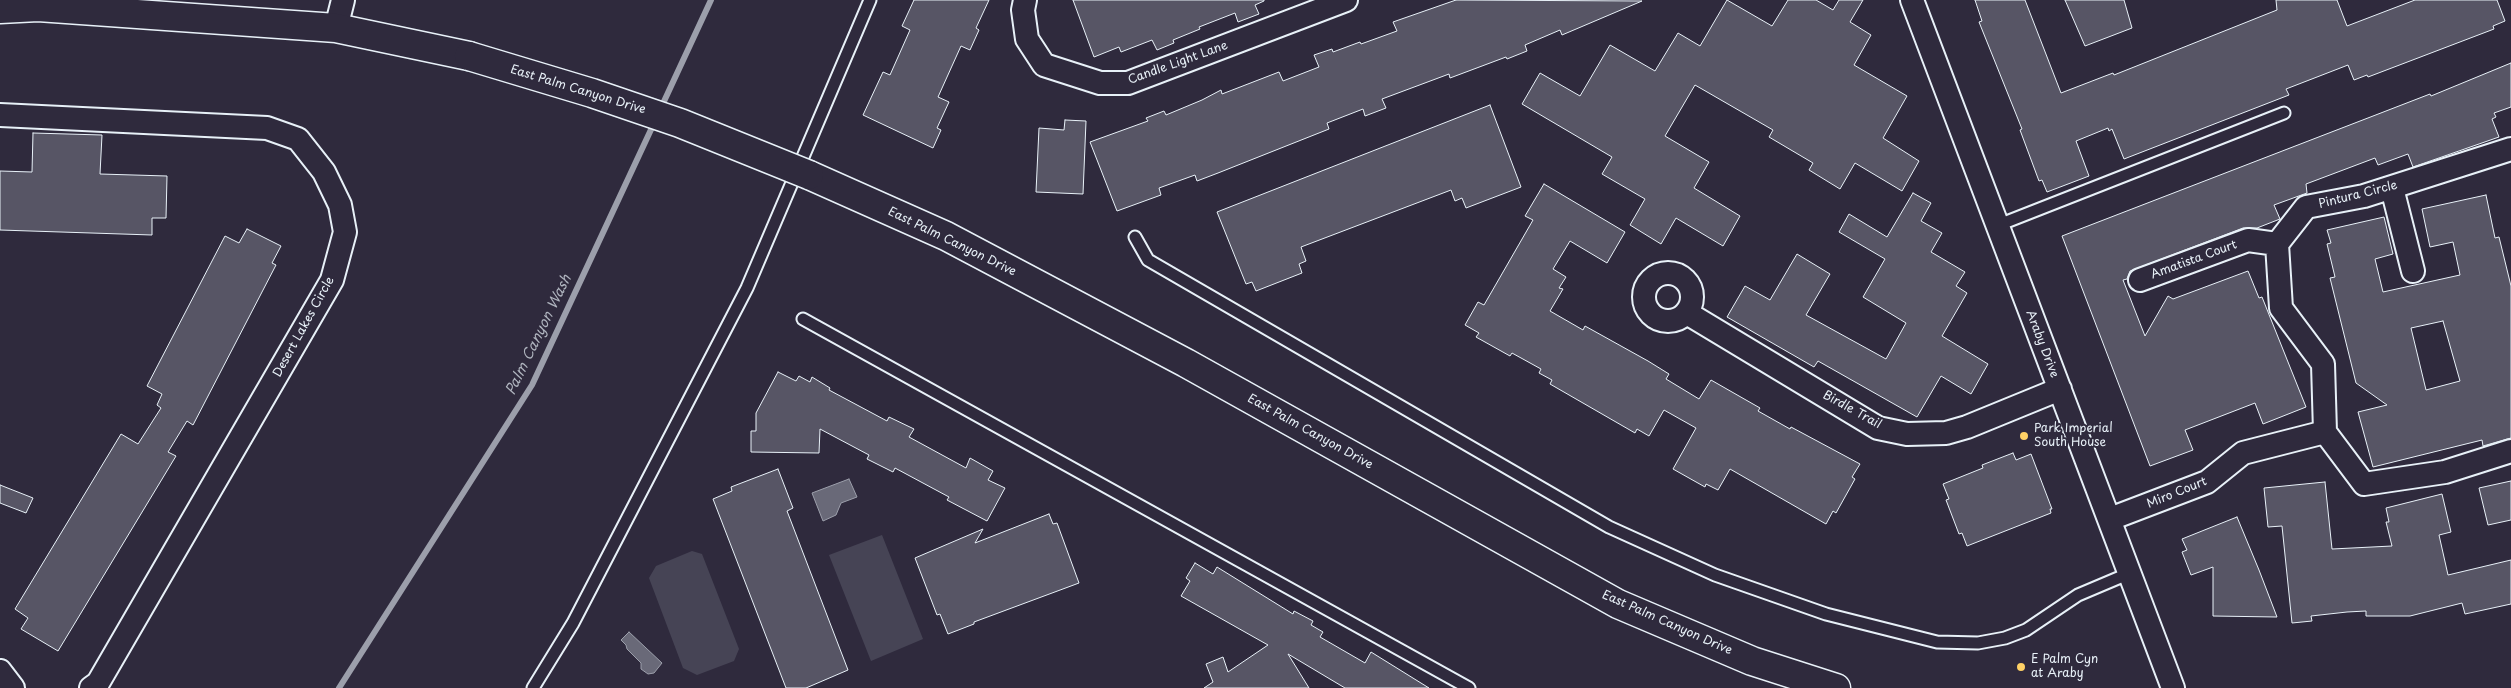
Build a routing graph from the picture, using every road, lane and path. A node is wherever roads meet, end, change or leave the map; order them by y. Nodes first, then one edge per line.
1 (343, 0) edge
2 (870, 0) edge
3 (1025, 0) edge
4 (1346, 0) edge
5 (1912, 0) edge
6 (0, 9) edge
7 (336, 28) junction
8 (2284, 113) dead end
9 (0, 115) edge
10 (2511, 149) edge
11 (2392, 188) junction
12 (1996, 226) junction
13 (1135, 237) dead end
14 (2277, 244) junction
15 (2413, 271) dead end
16 (2140, 280) dead end
17 (1687, 313) dead end
18 (803, 319) dead end
19 (2060, 389) junction
20 (2325, 432) junction
21 (2511, 451) edge
22 (2110, 519) junction
23 (2130, 573) junction
24 (0, 671) edge
25 (13, 688) edge
26 (91, 688) edge
27 (533, 688) edge
28 (1469, 688) edge
29 (1836, 688) edge
30 (2173, 688) edge

1 - 7 street
2 - 27 lane
3 - 4 street, Candle Light Lane
5 - 12 street, Araby Drive
6 - 7 main road, East Palm Canyon Drive
7 - 29 main road, East Palm Canyon Drive, bridge
8 - 12 lane
9 - 26 street, Desert Lakes Circle
10 - 11 street, Pintura Circle
11 - 14 street, Pintura Circle
11 - 15 street
12 - 19 street, Araby Drive
13 - 23 lane
14 - 16 street, Amatista Court
14 - 20 street
17 - 19 street, Birdle Trail
18 - 28 lane
19 - 22 street, Araby Drive
20 - 21 street
20 - 22 street, Miro Court
22 - 23 street, Araby Drive
23 - 30 street, Araby Drive
24 - 25 street

